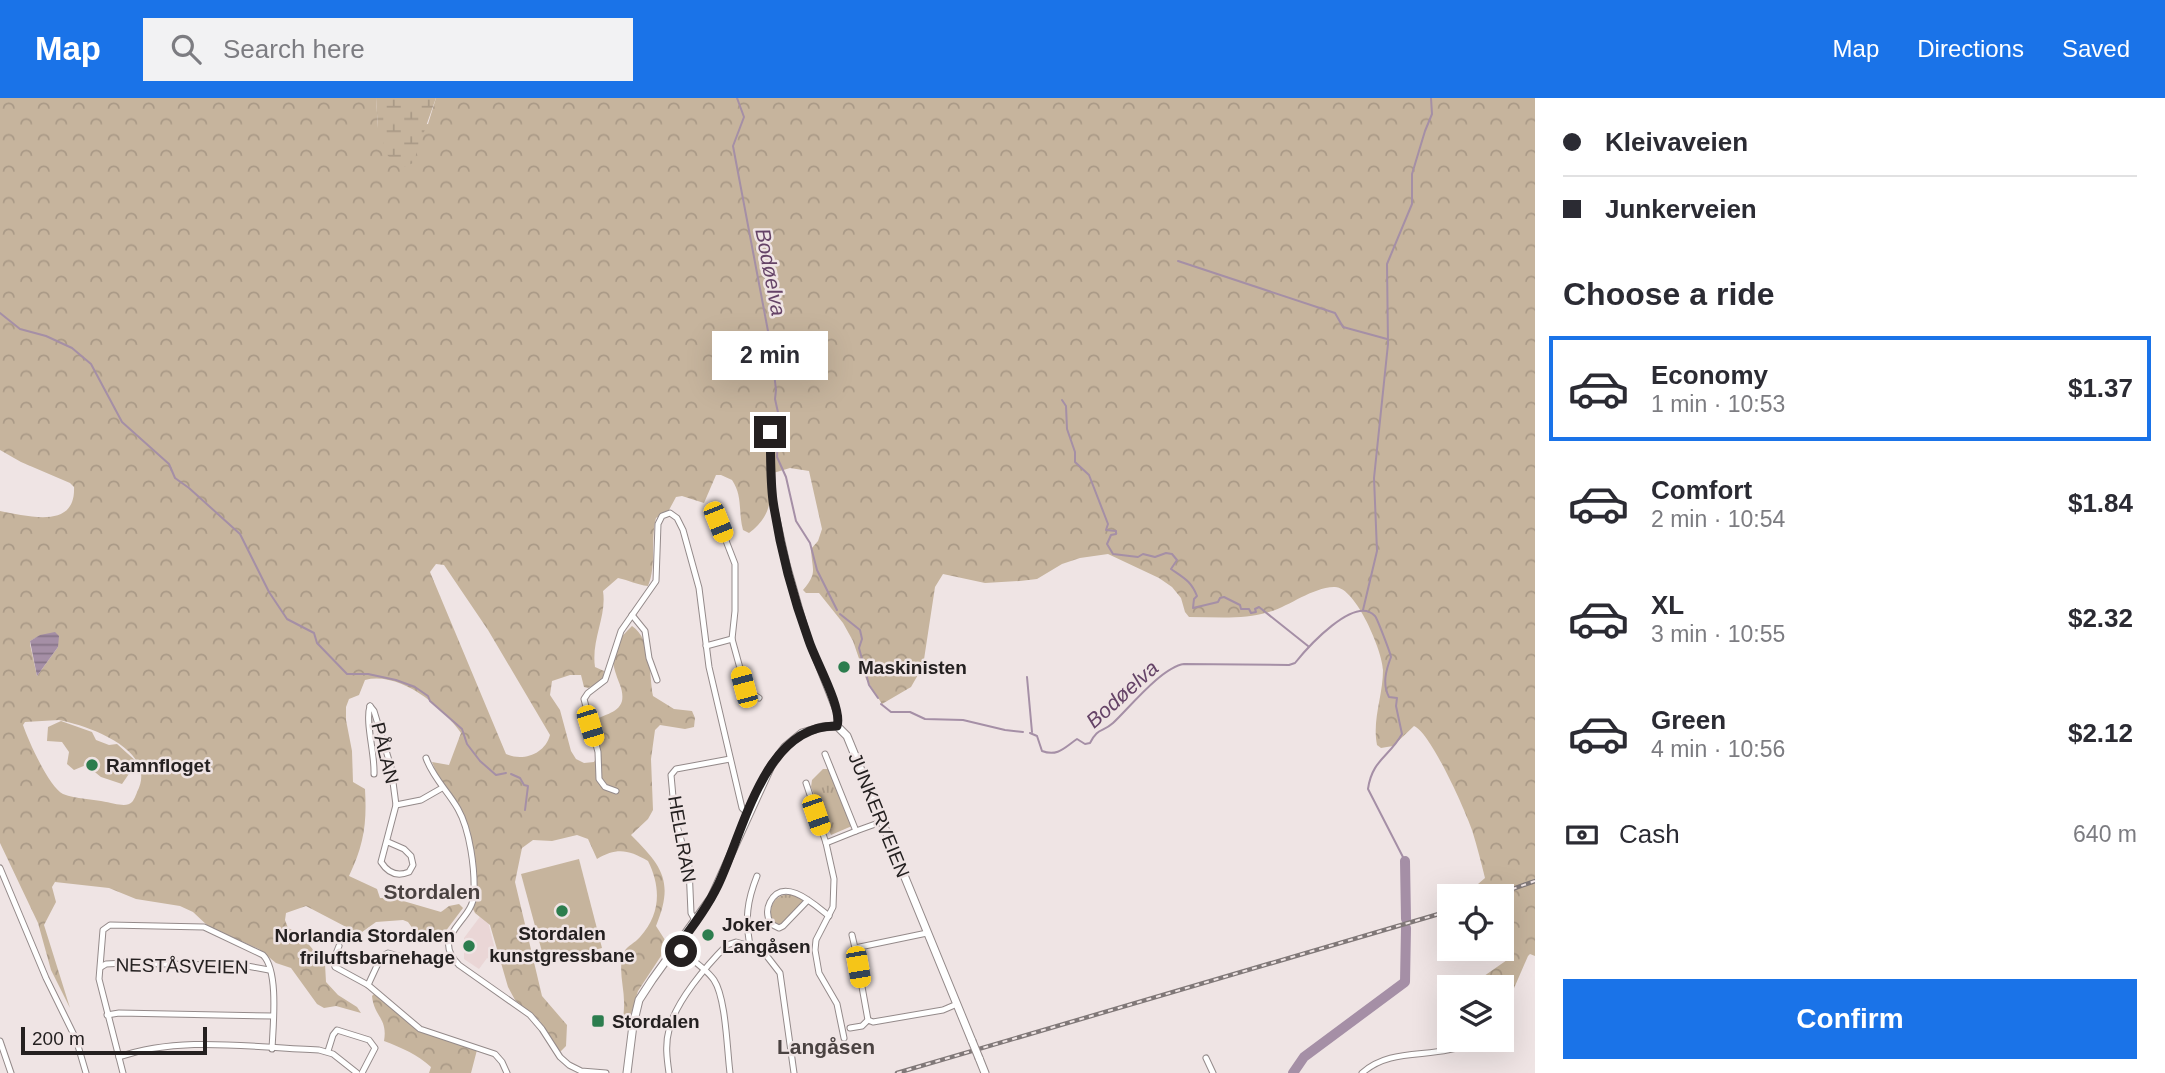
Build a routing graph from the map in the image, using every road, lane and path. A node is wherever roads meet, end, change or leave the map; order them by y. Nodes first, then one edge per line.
1 (770, 432) dead end
2 (716, 515) dead end
3 (632, 615) junction
4 (732, 639) junction
5 (706, 646) junction
6 (657, 680) dead end
7 (759, 698) dead end
8 (837, 726) junction
9 (825, 754) dead end
10 (426, 758) dead end
11 (730, 760) junction
12 (374, 774) dead end
13 (806, 783) dead end
14 (442, 788) junction
15 (616, 791) dead end
16 (396, 805) junction
17 (748, 814) junction
18 (881, 822) junction
19 (856, 831) junction
20 (388, 842) junction
21 (826, 844) junction
22 (0, 868) edge
23 (757, 876) dead end
24 (808, 900) junction
25 (829, 916) junction
26 (696, 922) junction
27 (927, 933) junction
28 (852, 935) dead end
29 (339, 946) dead end
30 (750, 946) junction
31 (676, 948) junction
32 (855, 948) junction
33 (401, 957) dead end
34 (101, 967) junction
35 (269, 970) junction
36 (705, 971) junction
37 (368, 985) junction
38 (957, 1004) junction
39 (107, 1015) junction
40 (273, 1016) junction
41 (868, 1020) junction
42 (850, 1028) dead end
43 (844, 1038) dead end
44 (0, 1041) edge
45 (272, 1049) junction
46 (1437, 1050) edge
47 (328, 1051) junction
48 (119, 1057) junction
49 (1206, 1058) dead end
50 (581, 1072) edge
51 (11, 1073) edge
52 (86, 1073) edge
53 (123, 1073) edge
54 (360, 1073) edge
55 (507, 1073) edge
56 (606, 1073) edge
57 (627, 1073) edge
58 (669, 1073) edge
59 (730, 1073) edge
60 (794, 1073) edge
61 (985, 1073) edge
62 (1213, 1073) edge
63 (1362, 1073) edge

1 - 8 street, JUNKERVEIEN
2 - 4 street
3 - 5 street
3 - 6 street
3 - 15 street
4 - 5 street
4 - 7 street
5 - 11 street
8 - 17 street
8 - 18 street, JUNKERVEIEN
9 - 19 street
10 - 14 street
11 - 17 street
11 - 26 street, HELLRAN
12 - 16 street, PÅLAN
13 - 21 street
14 - 16 street
14 - 50 street
16 - 20 street, PÅLAN
17 - 26 street
18 - 19 street
18 - 27 street, JUNKERVEIEN
19 - 21 street
20 - 20 street, PÅLAN
21 - 25 street
22 - 52 street
23 - 30 street
24 - 24 street
24 - 25 street
25 - 43 street
26 - 31 street
27 - 32 street
27 - 38 street, JUNKERVEIEN
28 - 32 street
29 - 37 street
30 - 36 street
30 - 60 street
31 - 36 street
31 - 57 street
32 - 41 street
33 - 37 street
34 - 35 street, NESTÅSVEIEN
34 - 35 street
34 - 39 street
35 - 40 street, NESTÅSVEIEN
36 - 58 street
36 - 59 street
37 - 55 street
38 - 41 street
38 - 61 street, JUNKERVEIEN, bridge
39 - 40 street
39 - 48 street
40 - 45 street, NESTÅSVEIEN
41 - 42 street
44 - 51 street
45 - 47 street
45 - 48 street
46 - 63 street
47 - 54 street
47 - 54 street
48 - 53 street
49 - 62 street
50 - 56 street

